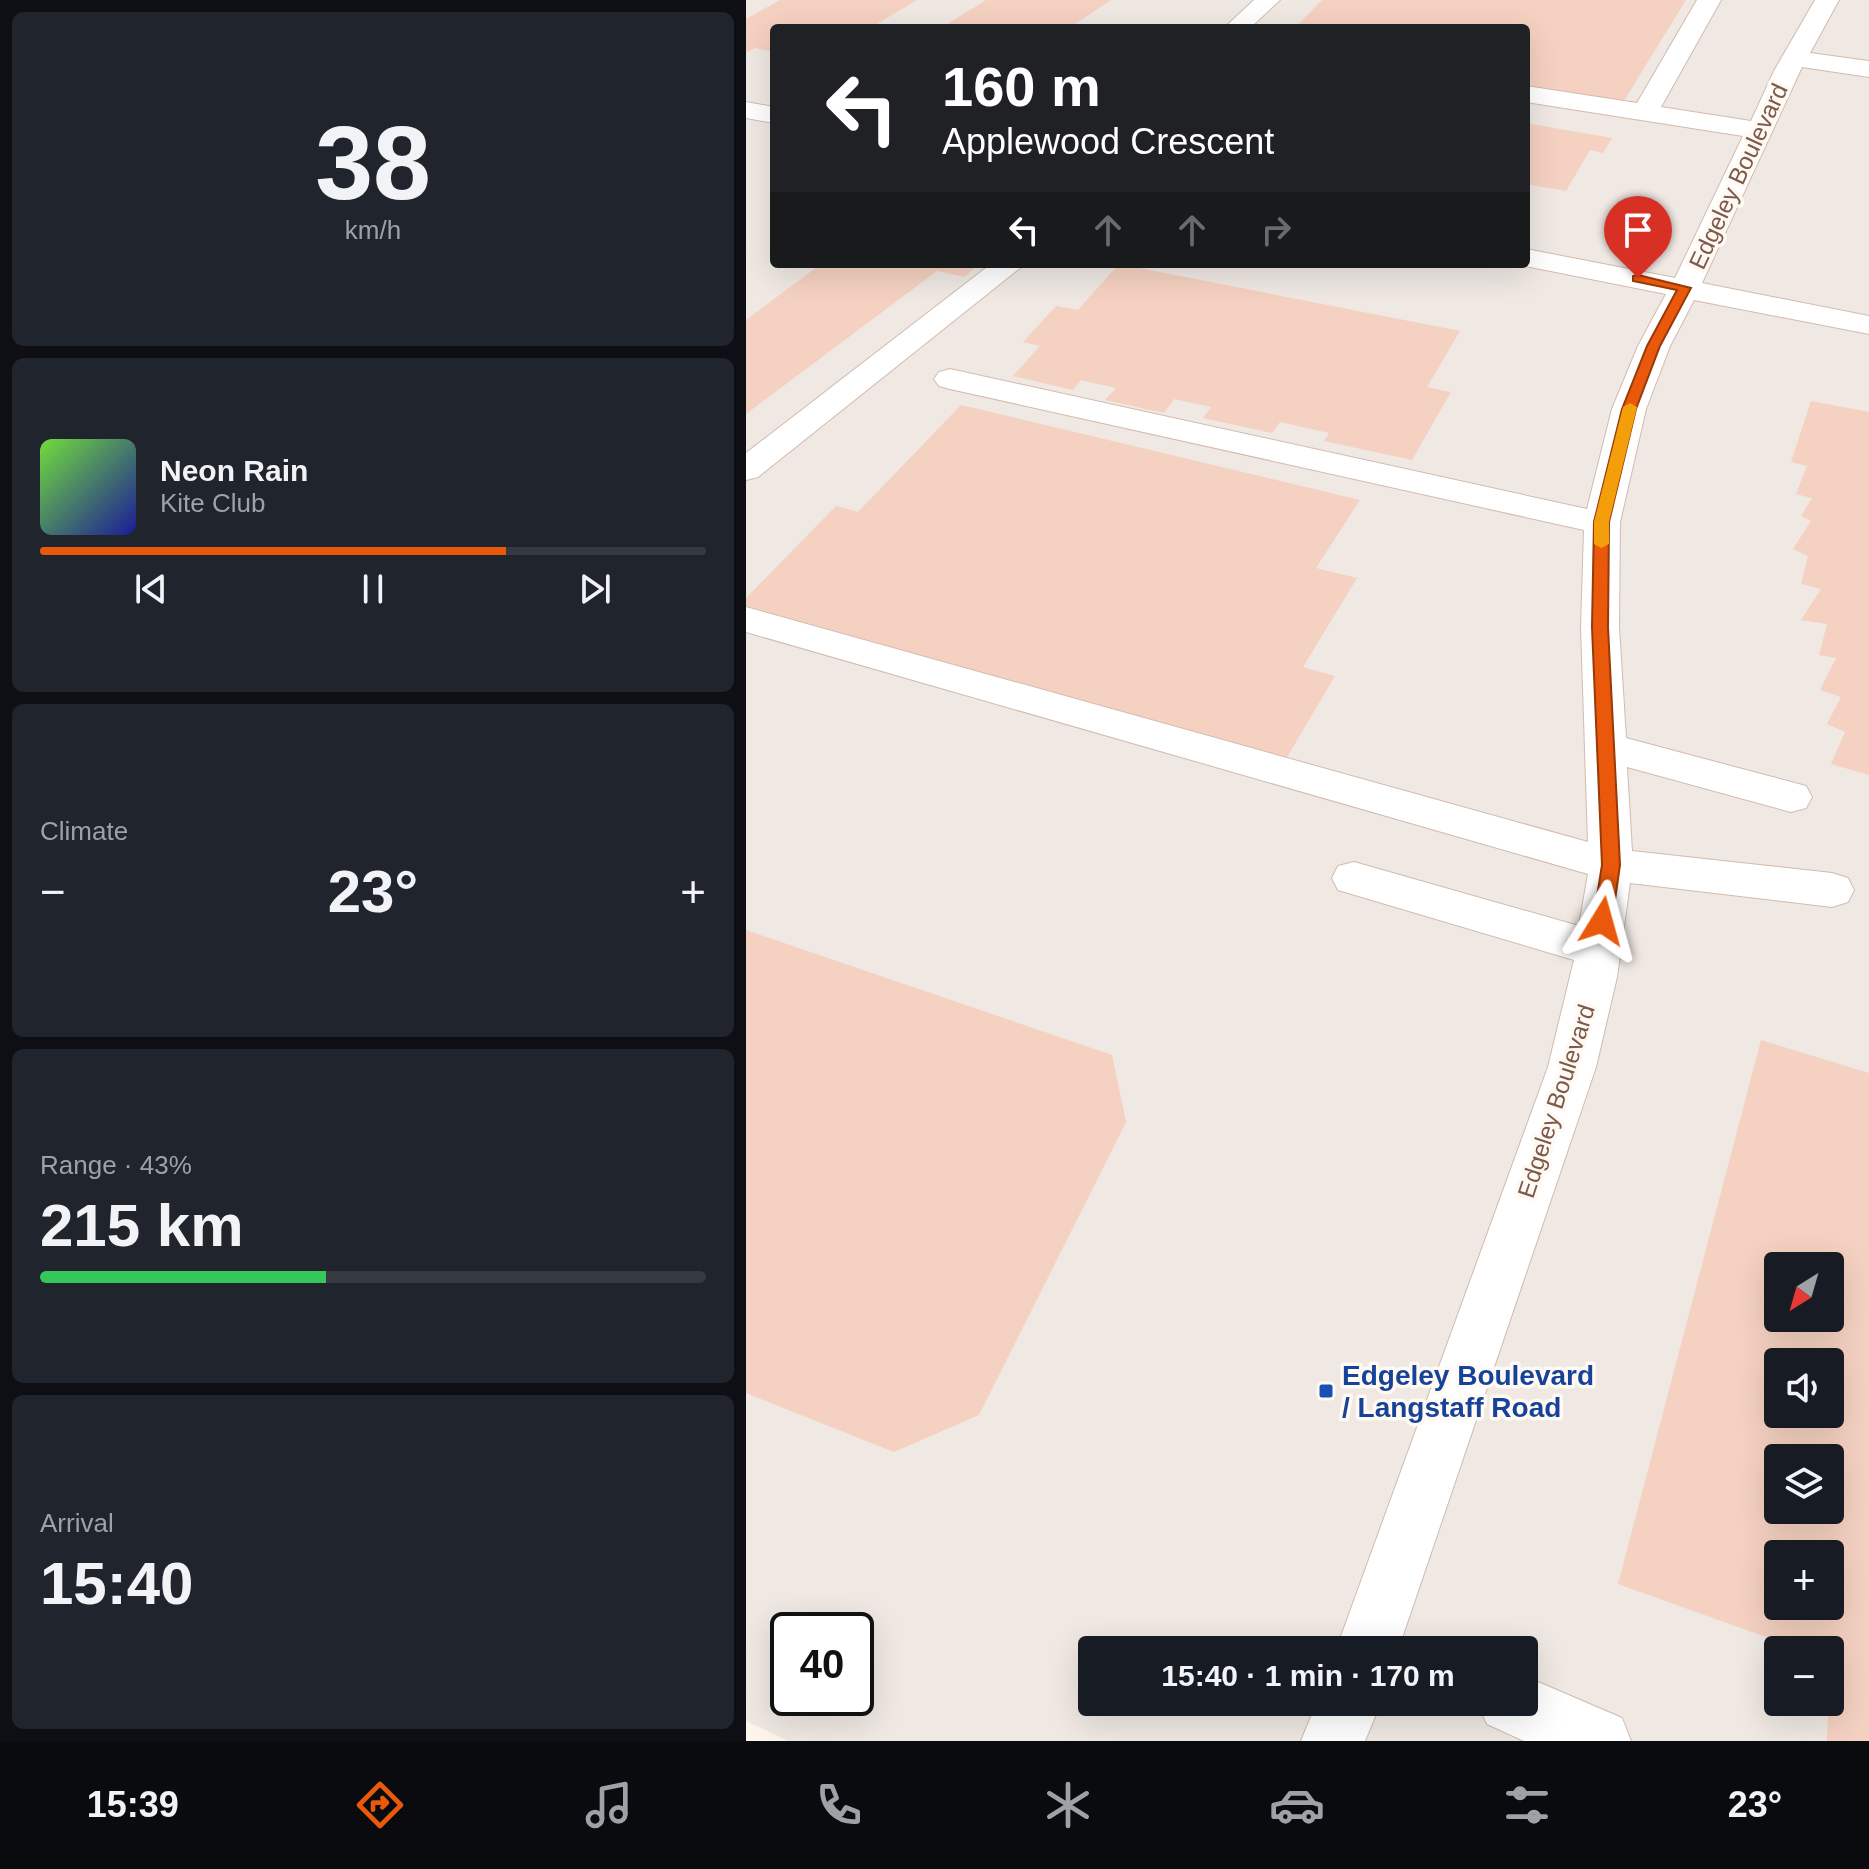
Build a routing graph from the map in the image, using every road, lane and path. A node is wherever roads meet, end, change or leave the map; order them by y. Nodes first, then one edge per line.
1 (1268, 0) edge
2 (1709, 0) edge
3 (1827, 0) edge
4 (1241, 24) edge
5 (1799, 50) junction
6 (1869, 51) edge
7 (1869, 69) edge
8 (1530, 95) edge
9 (746, 110) edge
10 (1644, 113) junction
11 (770, 114) edge
12 (1759, 130) junction
13 (1530, 259) edge
14 (1005, 268) edge
15 (1685, 288) junction
16 (1869, 325) edge
17 (950, 379) dead end
18 (746, 470) edge
19 (1602, 522) junction
20 (746, 619) edge
21 (1607, 747) junction
22 (1791, 797) dead end
23 (1611, 865) junction
24 (1354, 878) dead end
25 (1832, 890) dead end
26 (1598, 949) junction
27 (1378, 1636) edge
28 (1538, 1715) edge
29 (1343, 1716) edge
30 (1333, 1741) edge
31 (1599, 1741) edge

1 - 4 street
2 - 10 street
3 - 5 street, Edgeley Boulevard
5 - 6 street
5 - 7 street
5 - 12 street, Edgeley Boulevard
8 - 10 street
9 - 11 street
10 - 12 street
12 - 15 street, Edgeley Boulevard
13 - 15 street
14 - 18 street
15 - 16 street
15 - 19 street, Edgeley Boulevard
17 - 19 street
19 - 21 street, Edgeley Boulevard
20 - 23 street
21 - 22 street
21 - 23 street, Edgeley Boulevard
23 - 25 street
23 - 26 street, Edgeley Boulevard
24 - 26 street
26 - 27 street, Edgeley Boulevard
28 - 31 street
29 - 30 street

